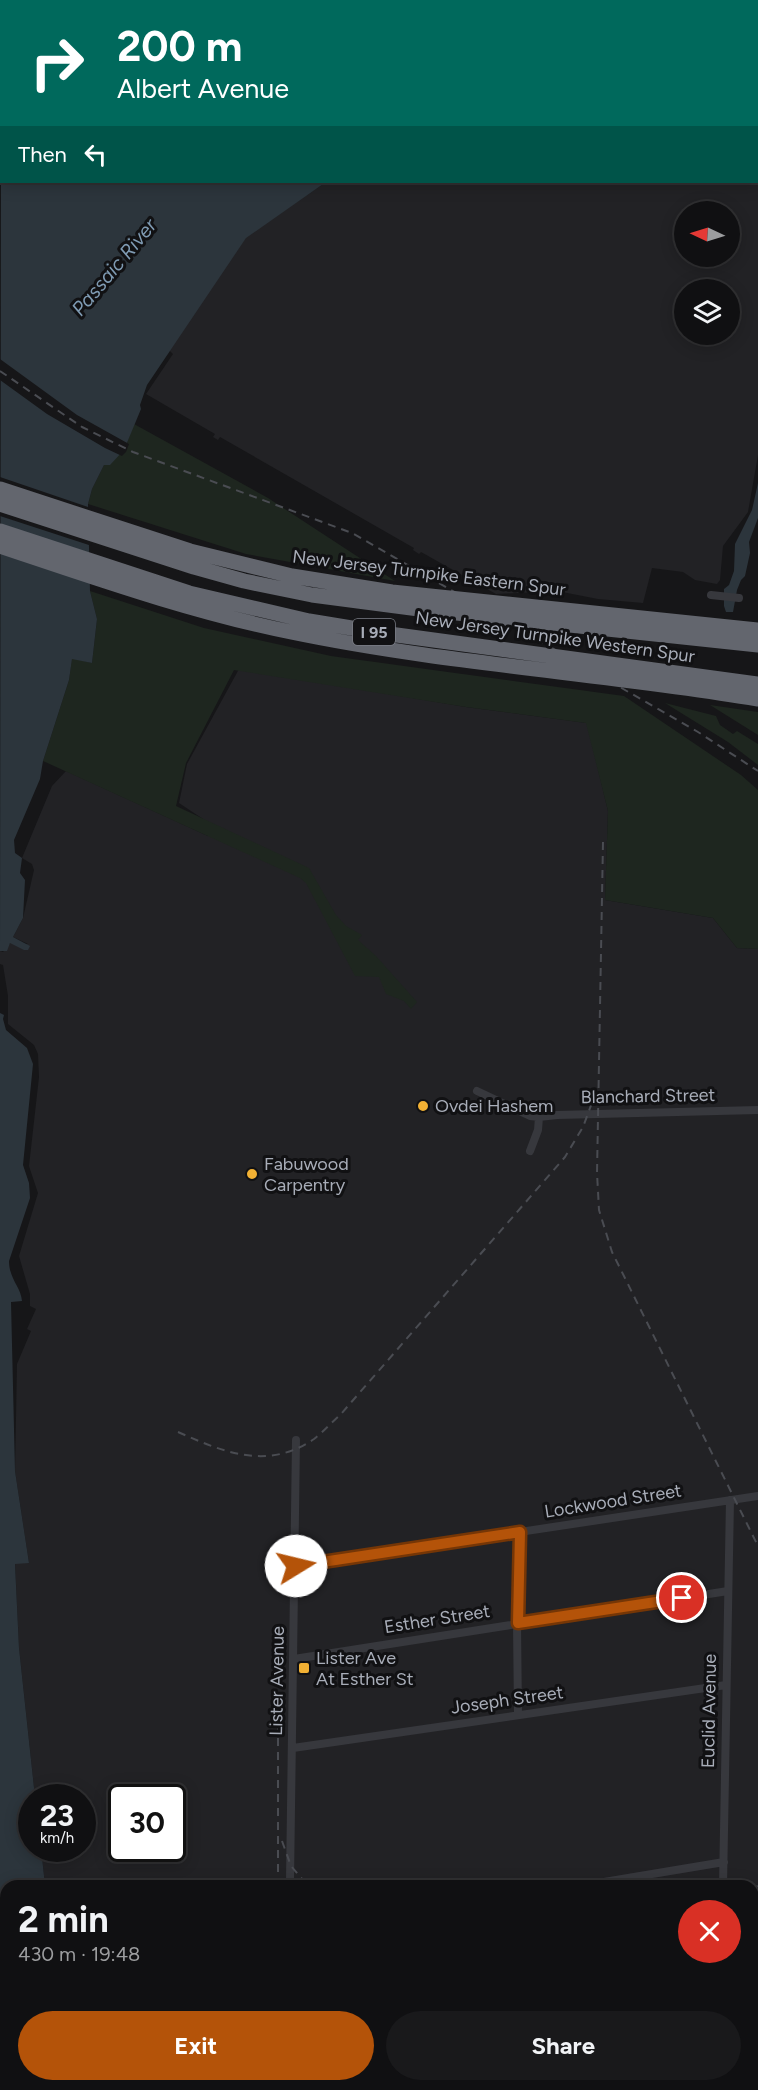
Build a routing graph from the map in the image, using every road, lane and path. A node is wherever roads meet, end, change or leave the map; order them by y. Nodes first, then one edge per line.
1 (0, 489) edge
2 (0, 504) edge
3 (0, 531) edge
4 (0, 546) edge
5 (711, 596) dead end
6 (739, 598) dead end
7 (758, 630) edge
8 (758, 645) edge
9 (758, 684) edge
10 (758, 699) edge
11 (477, 1091) dead end
12 (758, 1110) edge
13 (539, 1117) junction
14 (530, 1151) dead end
15 (296, 1440) dead end
16 (758, 1496) edge
17 (730, 1500) junction
18 (520, 1532) junction
19 (296, 1566) junction
20 (728, 1591) junction
21 (518, 1623) junction
22 (294, 1659) junction
23 (726, 1685) junction
24 (518, 1715) junction
25 (293, 1749) junction
26 (724, 1862) junction
27 (290, 1880) edge
28 (616, 1880) edge
29 (723, 1880) edge

1 - 7 highway, New Jersey Turnpike Eastern Spur / I 95, bridge
2 - 8 highway, New Jersey Turnpike Eastern Spur / I 95, bridge
3 - 9 highway, New Jersey Turnpike Western Spur / I 95, bridge
4 - 10 highway, New Jersey Turnpike Western Spur / I 95, bridge
5 - 6 street
11 - 13 street, Blanchard Street
12 - 13 street, Blanchard Street
13 - 14 street
15 - 19 street, Lister Avenue
16 - 17 street, Lockwood Street
17 - 18 street, Lockwood Street
17 - 20 street, Euclid Avenue
18 - 19 street, Lockwood Street
18 - 21 street
19 - 22 street, Lister Avenue
20 - 21 street, Esther Street
20 - 23 street, Euclid Avenue
21 - 22 street, Esther Street
21 - 24 street
22 - 25 street, Lister Avenue
23 - 24 street, Joseph Street
23 - 26 street, Euclid Avenue
24 - 25 street, Joseph Street
25 - 27 street, Lister Avenue
26 - 28 street
26 - 29 street, Euclid Avenue

